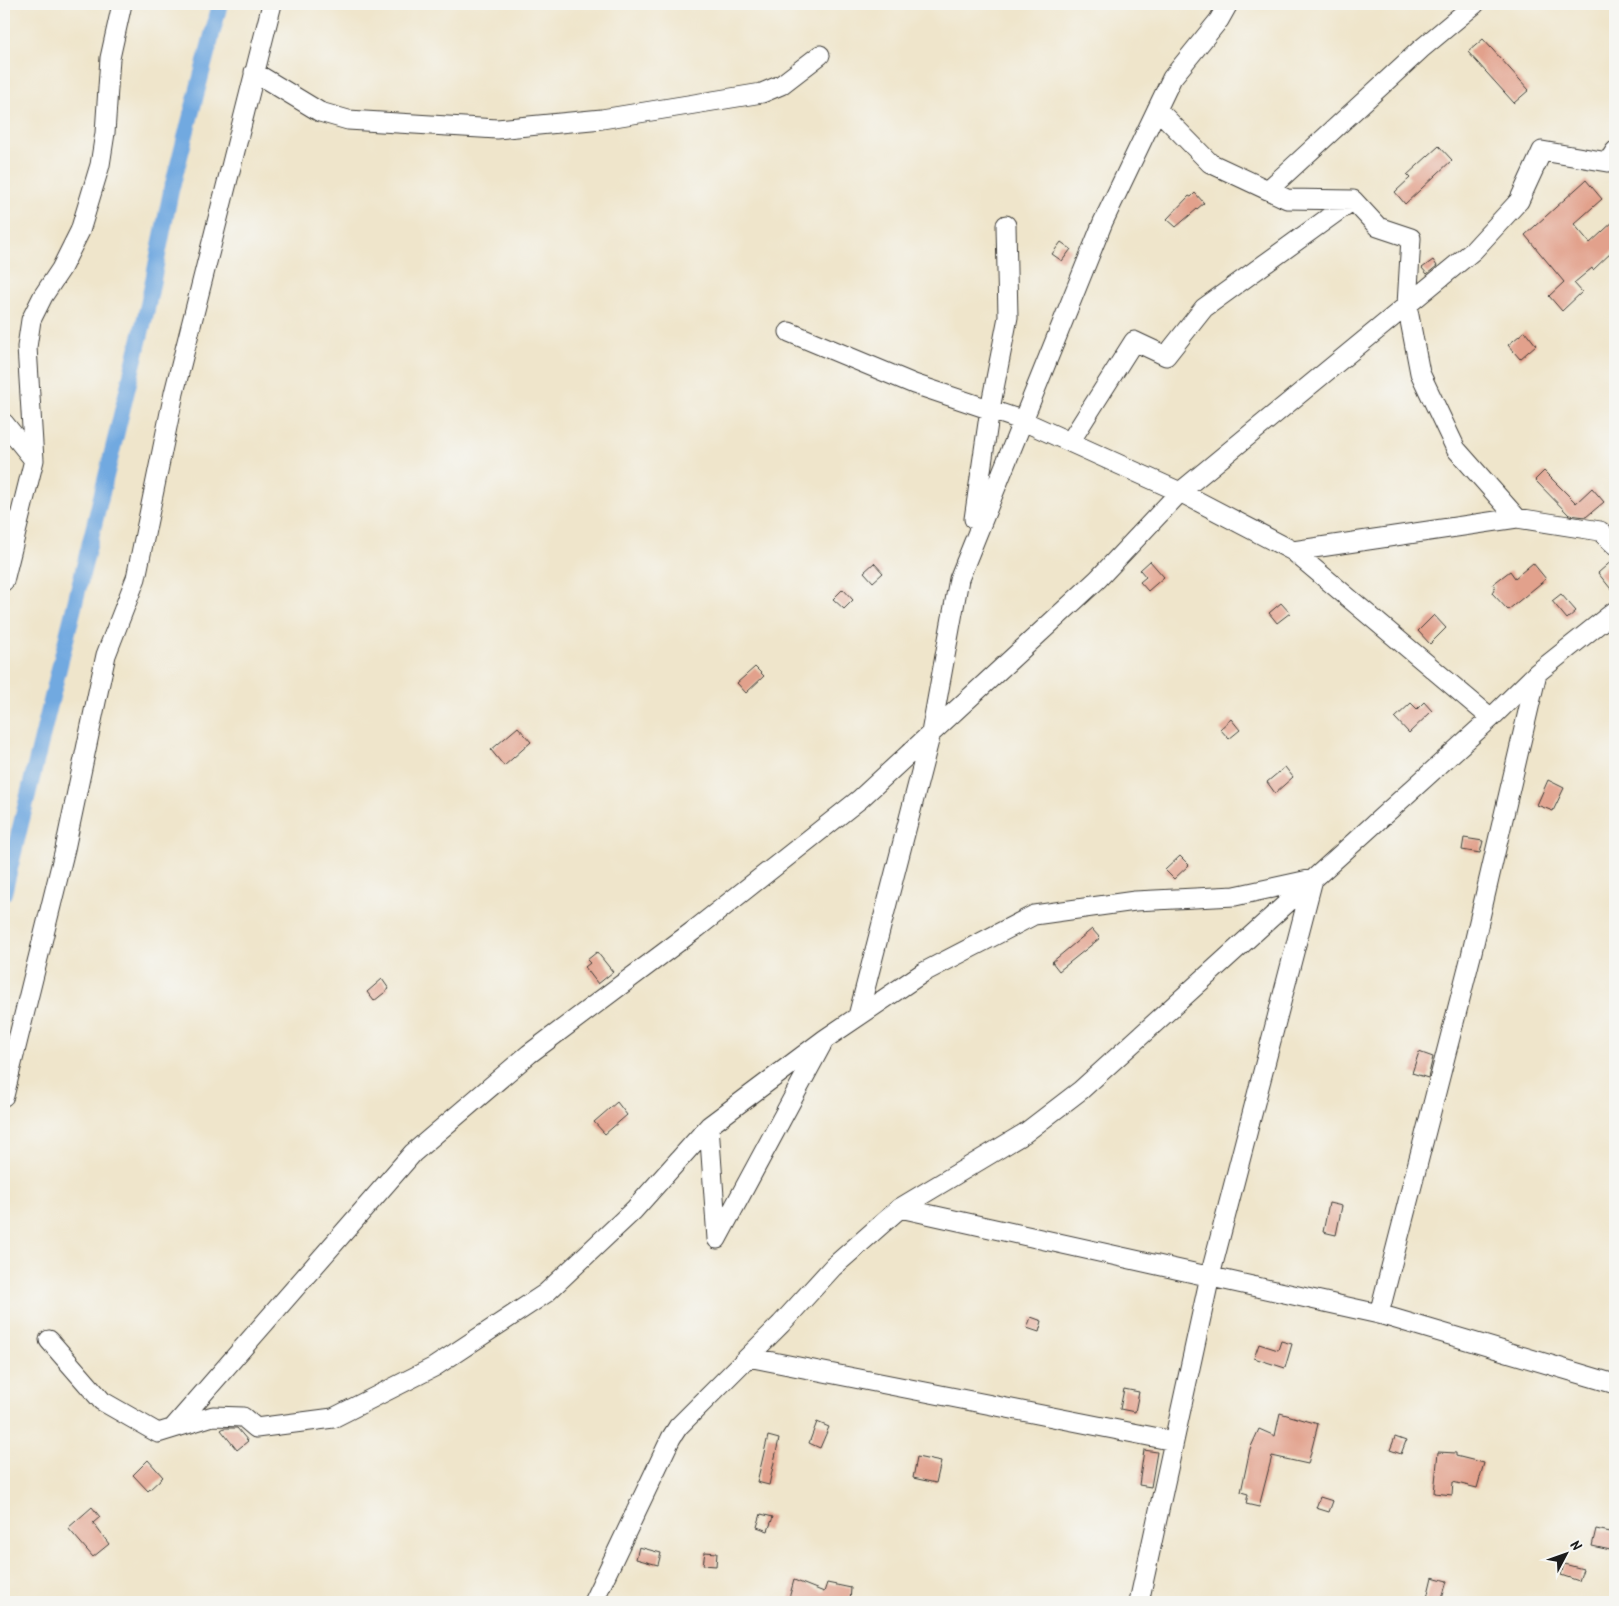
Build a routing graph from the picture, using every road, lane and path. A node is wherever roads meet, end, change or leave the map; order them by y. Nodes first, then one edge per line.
1 (122, 4) edge
2 (272, 4) edge
3 (1228, 4) edge
4 (1475, 4) edge
5 (820, 55) dead end
6 (254, 72) junction
7 (1157, 109) junction
8 (1613, 159) edge
9 (1268, 190) junction
10 (1353, 200) junction
11 (1006, 225) dead end
12 (1407, 304) junction
13 (789, 332) dead end
14 (990, 409) junction
15 (1021, 420) junction
16 (4, 423) edge
17 (1070, 442) junction
18 (34, 460) junction
19 (1180, 492) junction
20 (1517, 518) junction
21 (1615, 545) edge
22 (970, 550) junction
23 (1294, 551) junction
24 (4, 582) edge
25 (1615, 610) edge
26 (1537, 673) junction
27 (1491, 718) junction
28 (931, 733) junction
29 (1313, 879) junction
30 (858, 1016) junction
31 (825, 1039) junction
32 (4, 1096) edge
33 (709, 1126) junction
34 (900, 1208) junction
35 (1210, 1276) junction
36 (1379, 1314) junction
37 (49, 1340) dead end
38 (748, 1357) junction
39 (1615, 1384) edge
40 (172, 1429) junction
41 (1174, 1441) junction
42 (593, 1602) edge
43 (1139, 1602) edge

1 - 18 street
2 - 6 street
3 - 7 street
4 - 9 street
5 - 6 street
6 - 32 street
7 - 9 street
7 - 15 street
8 - 12 street
9 - 10 street
10 - 12 street
10 - 17 street
11 - 14 street
12 - 19 street
12 - 20 street
13 - 14 street
14 - 15 street
14 - 22 street
15 - 17 street
15 - 22 street
16 - 18 street
17 - 19 street
18 - 24 street
19 - 23 street
19 - 28 street
20 - 21 street
20 - 23 street
22 - 28 street
23 - 27 street
25 - 26 street
26 - 27 street
26 - 36 street
27 - 29 street
28 - 30 street
28 - 40 street
29 - 30 street
29 - 34 street
29 - 35 street
30 - 31 street
31 - 33 street
31 - 33 street
33 - 40 street
34 - 35 street
34 - 38 street
35 - 36 street
35 - 41 street
36 - 39 street
37 - 40 street
38 - 41 street
38 - 42 street
41 - 43 street

